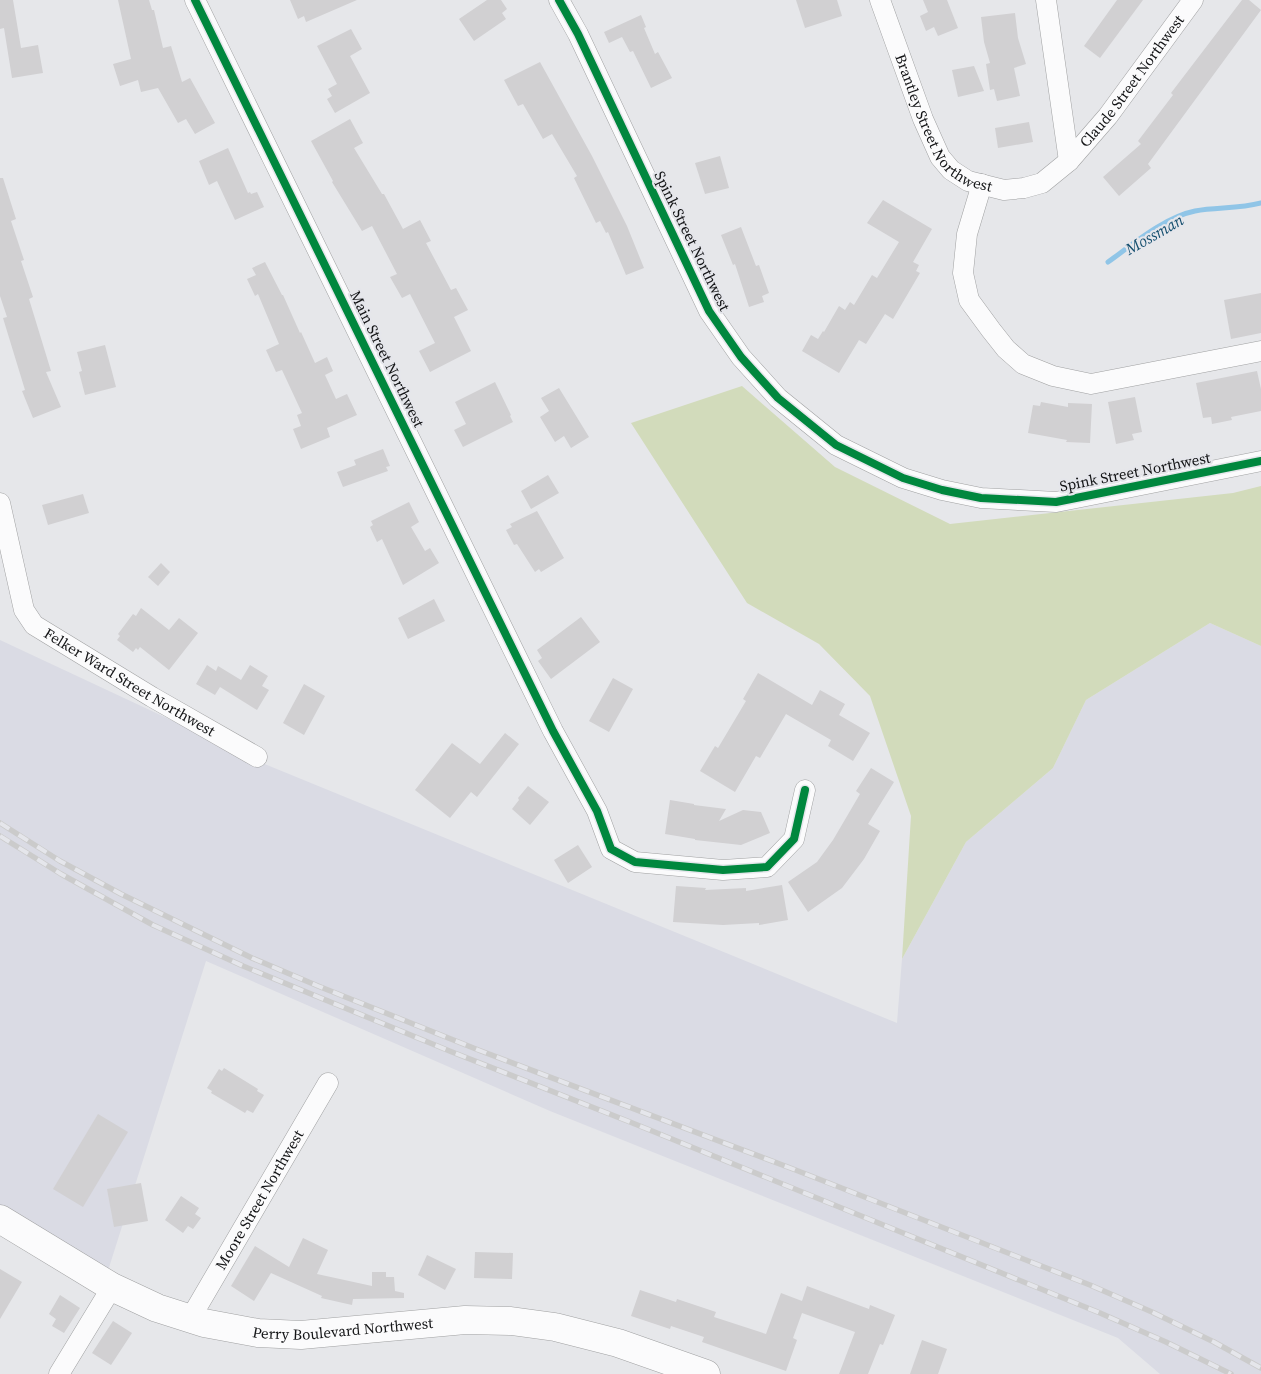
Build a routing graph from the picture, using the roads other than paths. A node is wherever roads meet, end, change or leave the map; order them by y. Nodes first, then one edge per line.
1 (195, 0) edge
2 (559, 0) edge
3 (880, 0) edge
4 (1046, 0) edge
5 (1193, 0) edge
6 (1070, 161) junction
7 (982, 184) junction
8 (1261, 352) edge
9 (1261, 461) edge
10 (0, 503) edge
11 (8, 574) edge
12 (257, 757) dead end
13 (805, 790) dead end
14 (328, 1083) dead end
15 (0, 1219) edge
16 (112, 1287) junction
17 (190, 1319) junction
18 (60, 1374) edge
19 (706, 1374) edge

1 - 13 street, Main Street Northwest
2 - 9 street, Spink Street Northwest
3 - 7 street, Brantley Street Northwest
4 - 6 street
5 - 6 street, Claude Street Northwest
6 - 7 street, Brantley Street Northwest
7 - 8 street
10 - 11 street, Felker Ward Street Northwest
11 - 12 street, Felker Ward Street Northwest
14 - 17 street, Moore Street Northwest
15 - 16 street, Perry Boulevard Northwest
16 - 17 street, Perry Boulevard Northwest
16 - 18 street
17 - 19 street, Perry Boulevard Northwest

